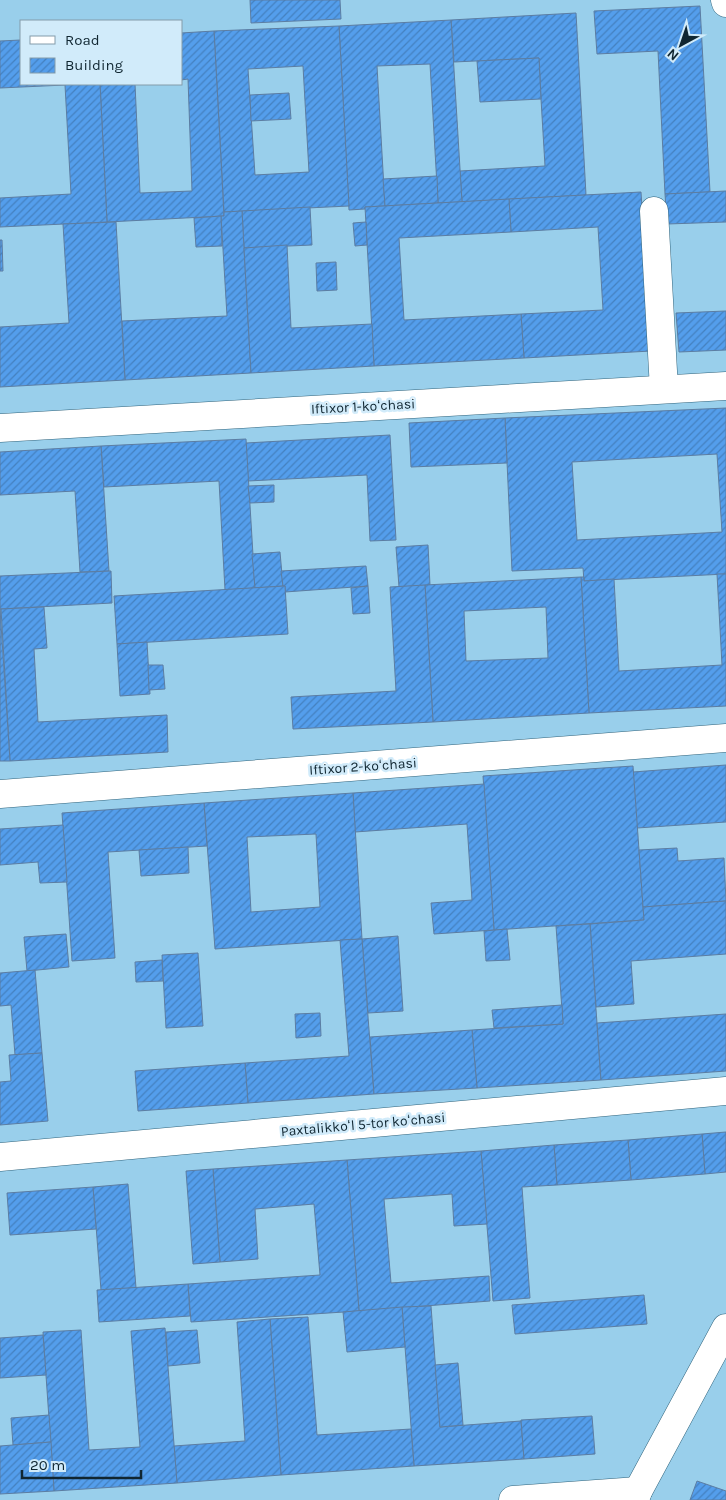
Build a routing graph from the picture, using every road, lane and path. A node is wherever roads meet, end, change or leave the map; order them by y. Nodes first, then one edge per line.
1 (654, 211) dead end
2 (726, 386) edge
3 (664, 389) junction
4 (0, 428) edge
5 (726, 738) edge
6 (0, 794) edge
7 (726, 1091) edge
8 (0, 1157) edge
9 (726, 1328) edge
10 (637, 1495) edge
11 (513, 1500) edge

1 - 3 street
2 - 3 street, Iftixor 1-koʻchasi
3 - 4 street, Iftixor 1-koʻchasi
5 - 6 street, Iftixor 2-koʻchasi
7 - 8 street, Paxtalikkoʻl 5-tor koʻchasi
9 - 10 street
10 - 11 street

